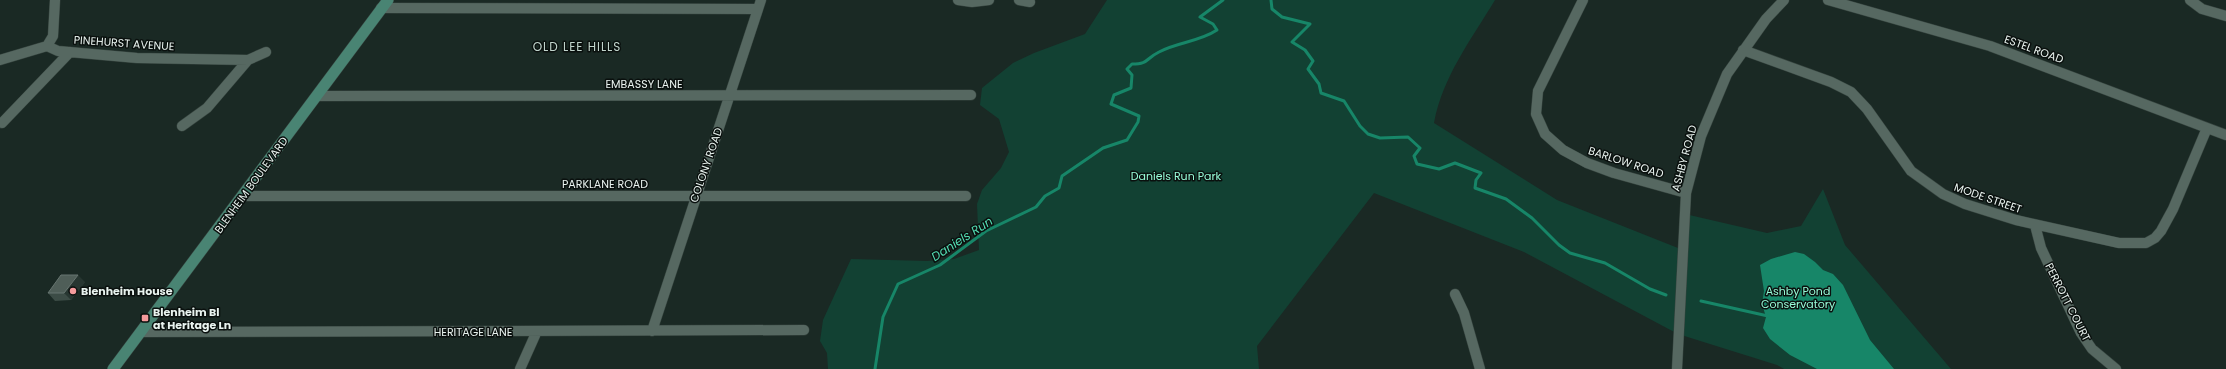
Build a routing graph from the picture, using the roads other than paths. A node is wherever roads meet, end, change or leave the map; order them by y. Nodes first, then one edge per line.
1 (55, 0) edge
2 (958, 0) edge
3 (989, 0) edge
4 (1019, 0) edge
5 (1583, 0) edge
6 (1784, 0) edge
7 (1828, 0) edge
8 (2190, 0) edge
9 (1030, 2) dead end
10 (384, 4) edge
11 (760, 4) edge
12 (2226, 16) edge
13 (47, 46) junction
14 (1744, 50) junction
15 (70, 52) junction
16 (266, 52) dead end
17 (0, 60) edge
18 (248, 60) junction
19 (317, 96) junction
20 (730, 96) junction
21 (971, 96) dead end
22 (2, 123) dead end
23 (182, 126) dead end
24 (2207, 128) junction
25 (2226, 135) edge
26 (1686, 193) junction
27 (244, 196) junction
28 (696, 196) junction
29 (966, 196) dead end
30 (2035, 225) junction
31 (1455, 294) dead end
32 (804, 330) dead end
33 (536, 331) junction
34 (652, 331) junction
35 (142, 332) junction
36 (113, 369) edge
37 (520, 369) edge
38 (1480, 369) edge
39 (1678, 369) edge
40 (2116, 369) edge

1 - 13 street
2 - 3 street
4 - 9 street
5 - 26 street, BARLOW ROAD
6 - 14 street, ASHBY ROAD
7 - 24 street, ESTEL ROAD
8 - 12 street
10 - 11 street
10 - 19 main road, BLENHEIM BOULEVARD
11 - 20 street, COLONY ROAD
13 - 15 street, PINEHURST AVENUE
13 - 17 street
14 - 26 street, ASHBY ROAD
14 - 30 street, MODE STREET
15 - 18 street, PINEHURST AVENUE
15 - 22 street
16 - 18 street
18 - 23 street
19 - 20 street, EMBASSY LANE
19 - 27 main road, BLENHEIM BOULEVARD
20 - 21 street, EMBASSY LANE
20 - 28 street, COLONY ROAD
24 - 25 street, ESTEL ROAD
24 - 30 street, MODE STREET
26 - 39 street, ASHBY ROAD
27 - 28 street, PARKLANE ROAD
27 - 35 main road, BLENHEIM BOULEVARD
28 - 29 street, PARKLANE ROAD
28 - 34 street, COLONY ROAD
30 - 40 street, PERROTT COURT
31 - 38 street
32 - 34 street, HERITAGE LANE
33 - 34 street, HERITAGE LANE
33 - 35 street, HERITAGE LANE
33 - 37 street
35 - 36 main road, BLENHEIM BOULEVARD

